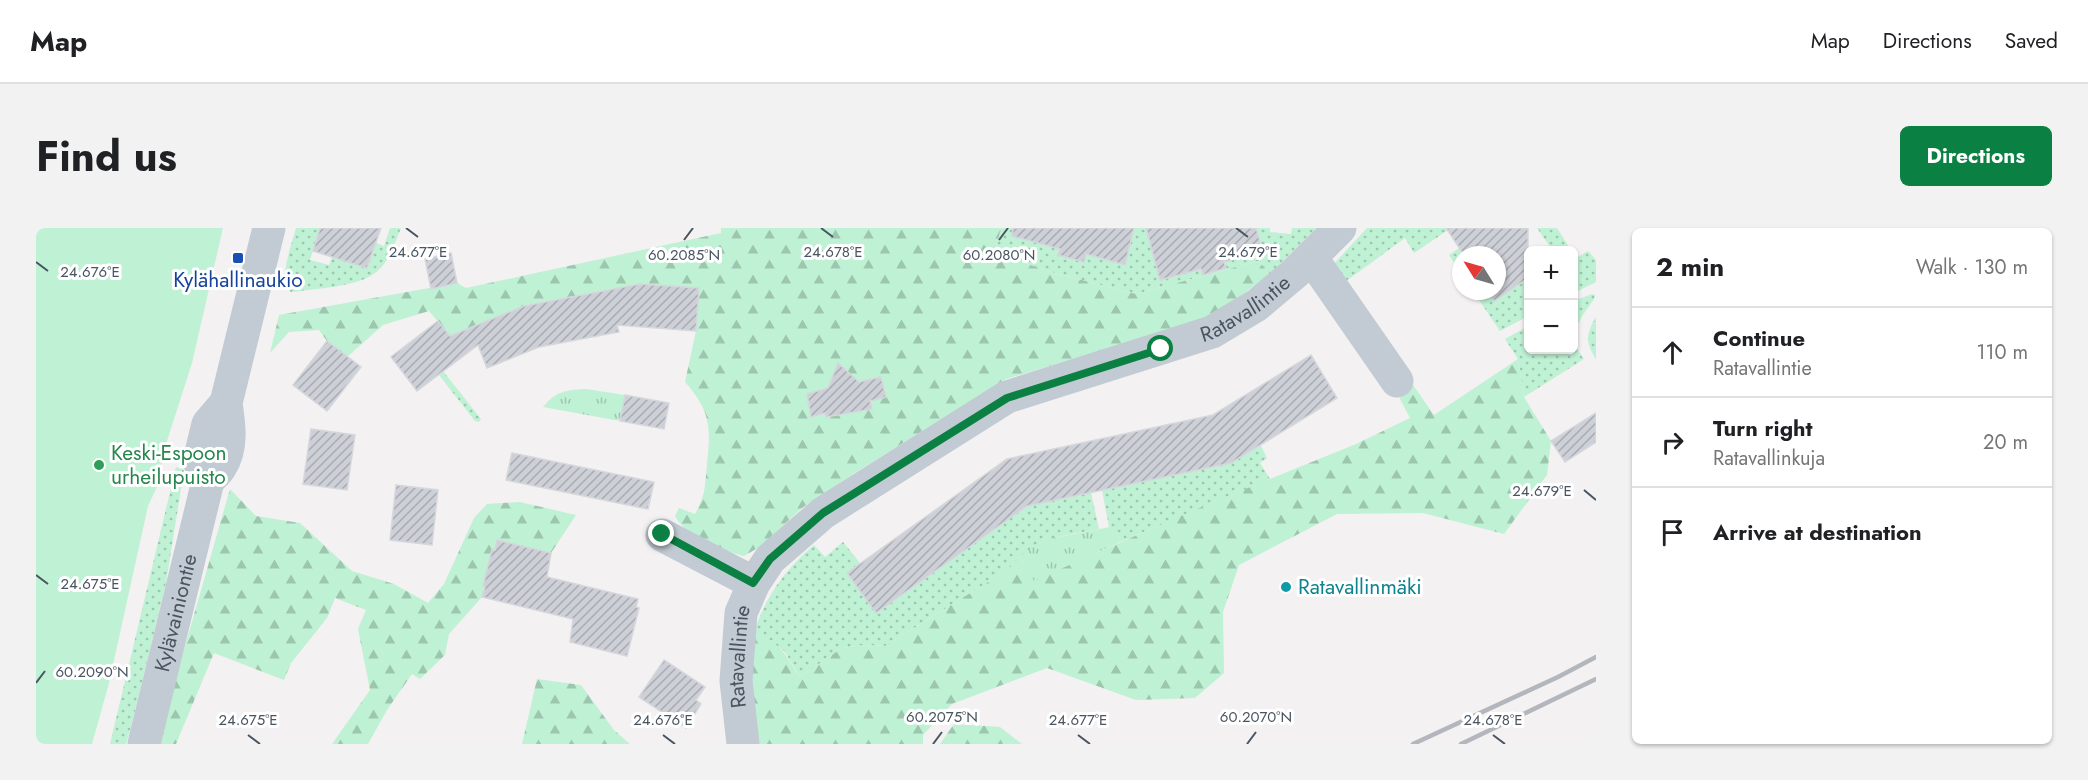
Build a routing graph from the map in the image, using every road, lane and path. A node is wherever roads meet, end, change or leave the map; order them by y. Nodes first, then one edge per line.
1 (269, 228) edge
2 (1340, 228) edge
3 (1311, 257) junction
4 (1398, 381) dead end
5 (662, 534) dead end
6 (753, 583) junction
7 (144, 744) edge
8 (743, 744) edge

1 - 7 street, Kylävainiontie
2 - 3 street, Ratavallintie
3 - 4 street
3 - 6 street, Ratavallintie
5 - 6 street
6 - 8 street, Ratavallintie

